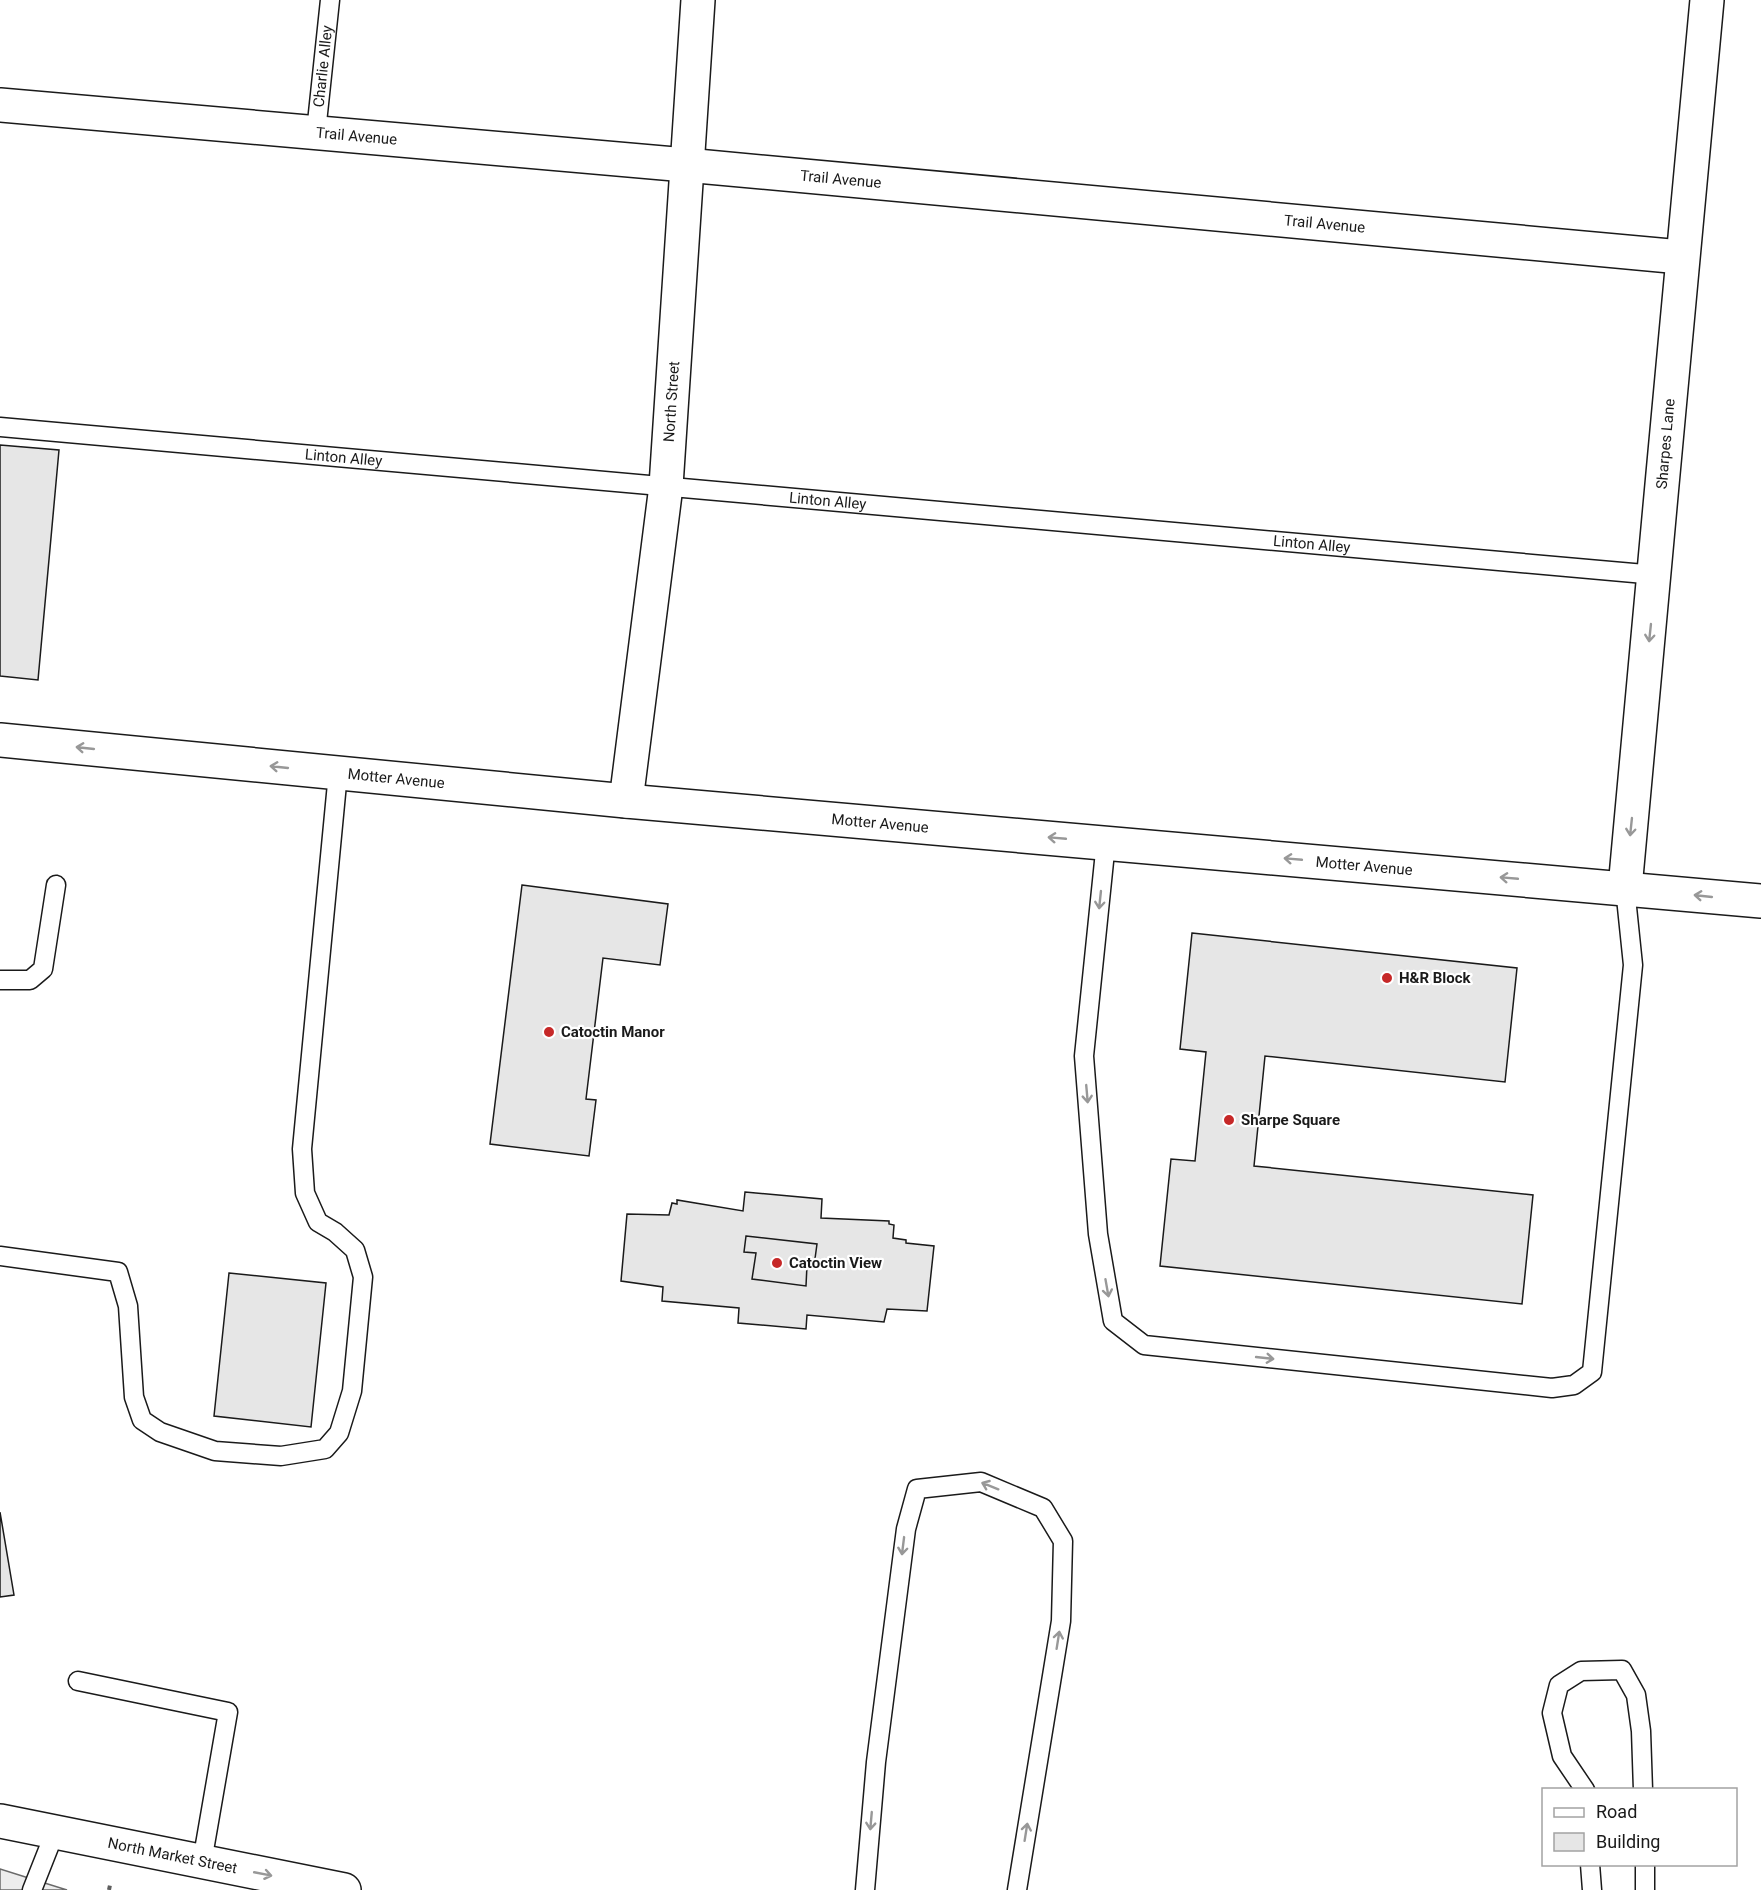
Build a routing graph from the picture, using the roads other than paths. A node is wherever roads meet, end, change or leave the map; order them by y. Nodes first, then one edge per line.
1 (330, 0) edge
2 (698, 0) edge
3 (1707, 0) edge
4 (0, 105) edge
5 (316, 132) junction
6 (686, 165) junction
7 (1681, 257) junction
8 (0, 427) edge
9 (666, 486) junction
10 (1656, 575) junction
11 (0, 740) edge
12 (338, 773) junction
13 (626, 801) junction
14 (1106, 842) junction
15 (56, 885) dead end
16 (1625, 888) junction
17 (1761, 901) edge
18 (0, 980) edge
19 (0, 1256) edge
20 (78, 1681) dead end
21 (1584, 1788) edge
22 (1643, 1788) edge
23 (0, 1821) edge
24 (55, 1832) junction
25 (202, 1862) junction
26 (1590, 1866) edge
27 (1645, 1866) edge
28 (32, 1890) edge
29 (344, 1890) edge
30 (865, 1890) edge
31 (1017, 1890) edge
32 (1592, 1890) edge
33 (1645, 1890) edge

1 - 5 lane, Charlie Alley
2 - 6 street, North Street
3 - 7 street, Sharpes Lane
4 - 5 street, Trail Avenue
5 - 6 street, Trail Avenue
6 - 7 street, Trail Avenue
6 - 9 street, North Street
7 - 10 street, Sharpes Lane
8 - 9 lane, Linton Alley
9 - 10 lane, Linton Alley
9 - 13 street, North Street
10 -> 16 street, Sharpes Lane
12 -> 11 street, Motter Avenue
12 - 13 street, Motter Avenue
12 - 19 lane
14 -> 13 street, Motter Avenue
16 -> 14 street, Motter Avenue
14 -> 16 lane
15 - 18 lane
17 -> 16 street, Motter Avenue
20 - 25 lane
21 - 22 lane
23 - 24 street, North Market Street
24 - 25 street, North Market Street
24 - 28 lane
25 -> 29 street, North Market Street
26 - 32 lane
27 - 33 lane
31 -> 30 lane

